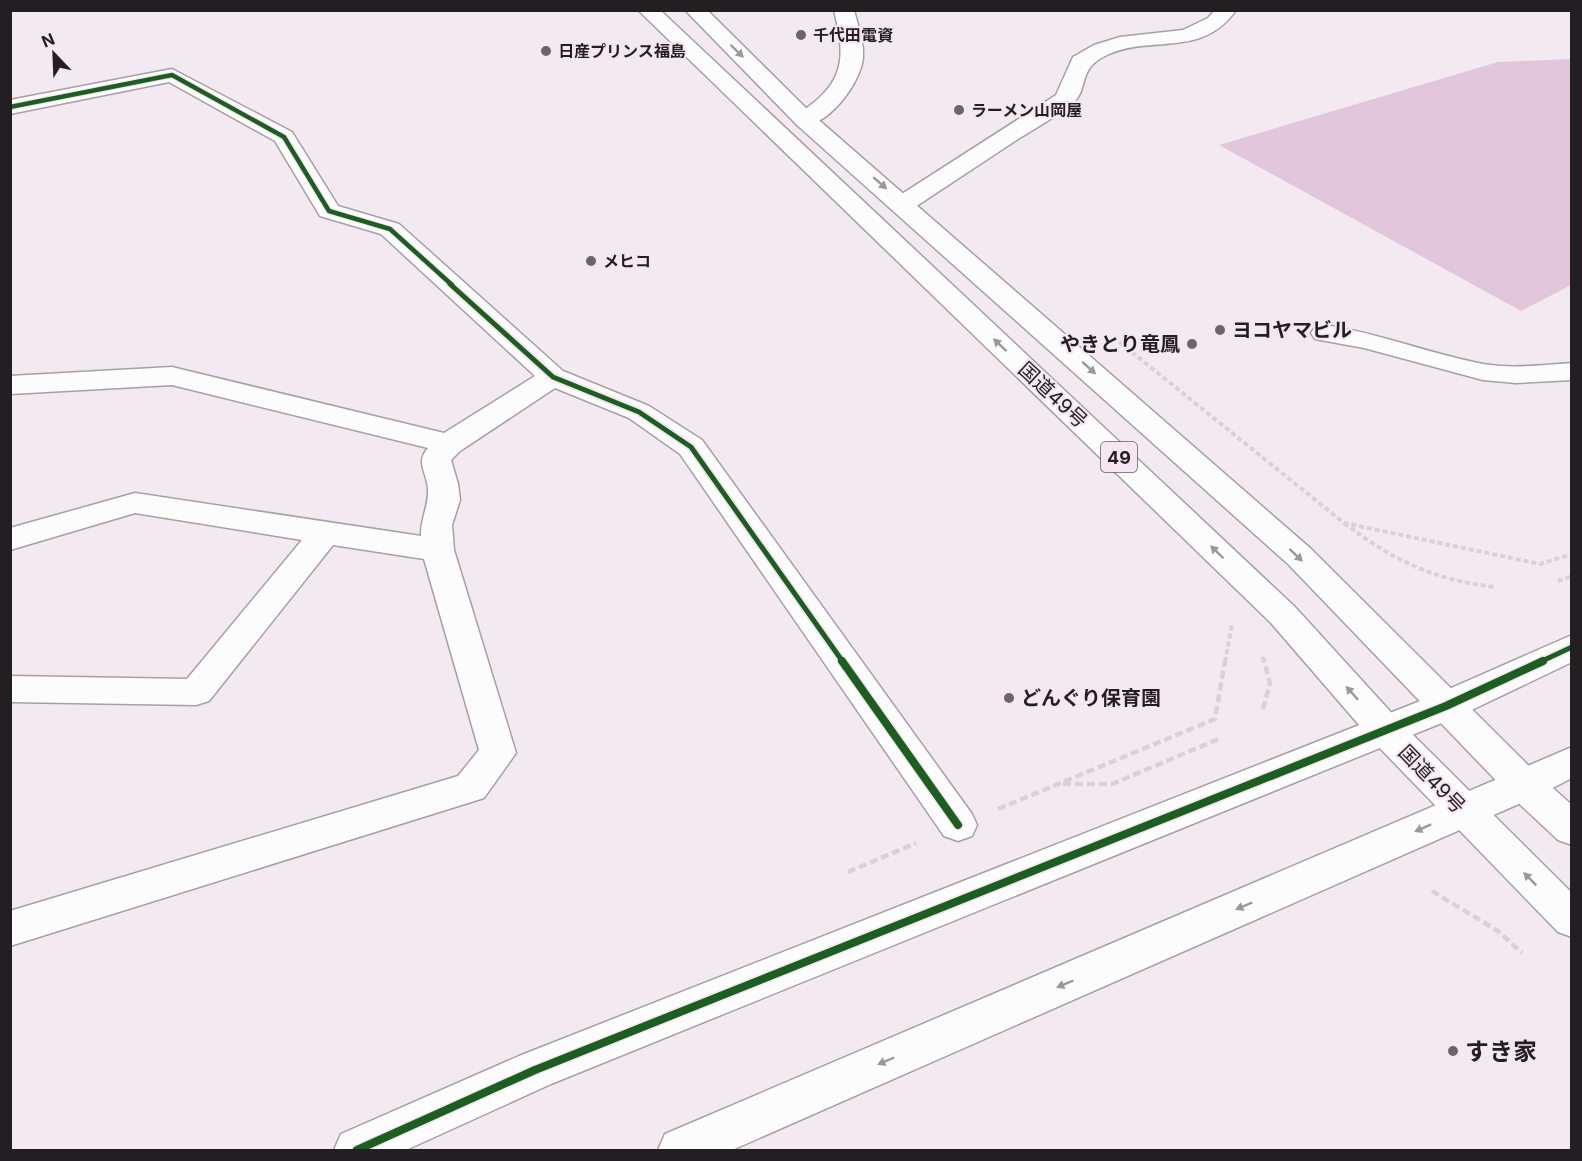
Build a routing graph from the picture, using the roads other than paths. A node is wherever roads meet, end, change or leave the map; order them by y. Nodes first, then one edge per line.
1 (648, 10) edge
2 (694, 10) edge
3 (844, 10) edge
4 (1226, 10) edge
5 (10, 107) edge
6 (805, 120) junction
7 (903, 204) junction
8 (1325, 333) dead end
9 (1572, 371) edge
10 (554, 377) junction
11 (10, 385) edge
12 (449, 444) junction
13 (326, 532) junction
14 (10, 539) edge
15 (438, 550) junction
16 (1572, 647) edge
17 (10, 689) edge
18 (1446, 706) junction
19 (1385, 730) junction
20 (1572, 761) edge
21 (1524, 785) junction
22 (1462, 811) junction
23 (958, 825) road end
24 (1572, 829) edge
25 (1572, 920) edge
26 (10, 929) edge
27 (357, 1150) edge
28 (681, 1150) edge

19 -> 1 main road, 国道49号 / 49
2 -> 6 main road, 49
3 - 6 main road
4 - 7 main road
5 - 10 main road
6 -> 7 main road, 49
7 -> 18 main road, 49
8 - 9 main road
10 - 12 main road
10 - 23 main road
11 - 12 main road
12 - 15 main road
13 - 14 main road
13 - 15 main road
13 - 17 main road
15 - 26 main road
16 - 18 main road
18 - 19 main road
18 - 21 main road, 49
19 - 22 main road, 国道49号 / 49
19 - 27 main road
20 - 21 main road
21 - 22 main road
21 - 24 main road, 49
25 -> 22 main road, 国道49号 / 49
22 -> 28 main road

